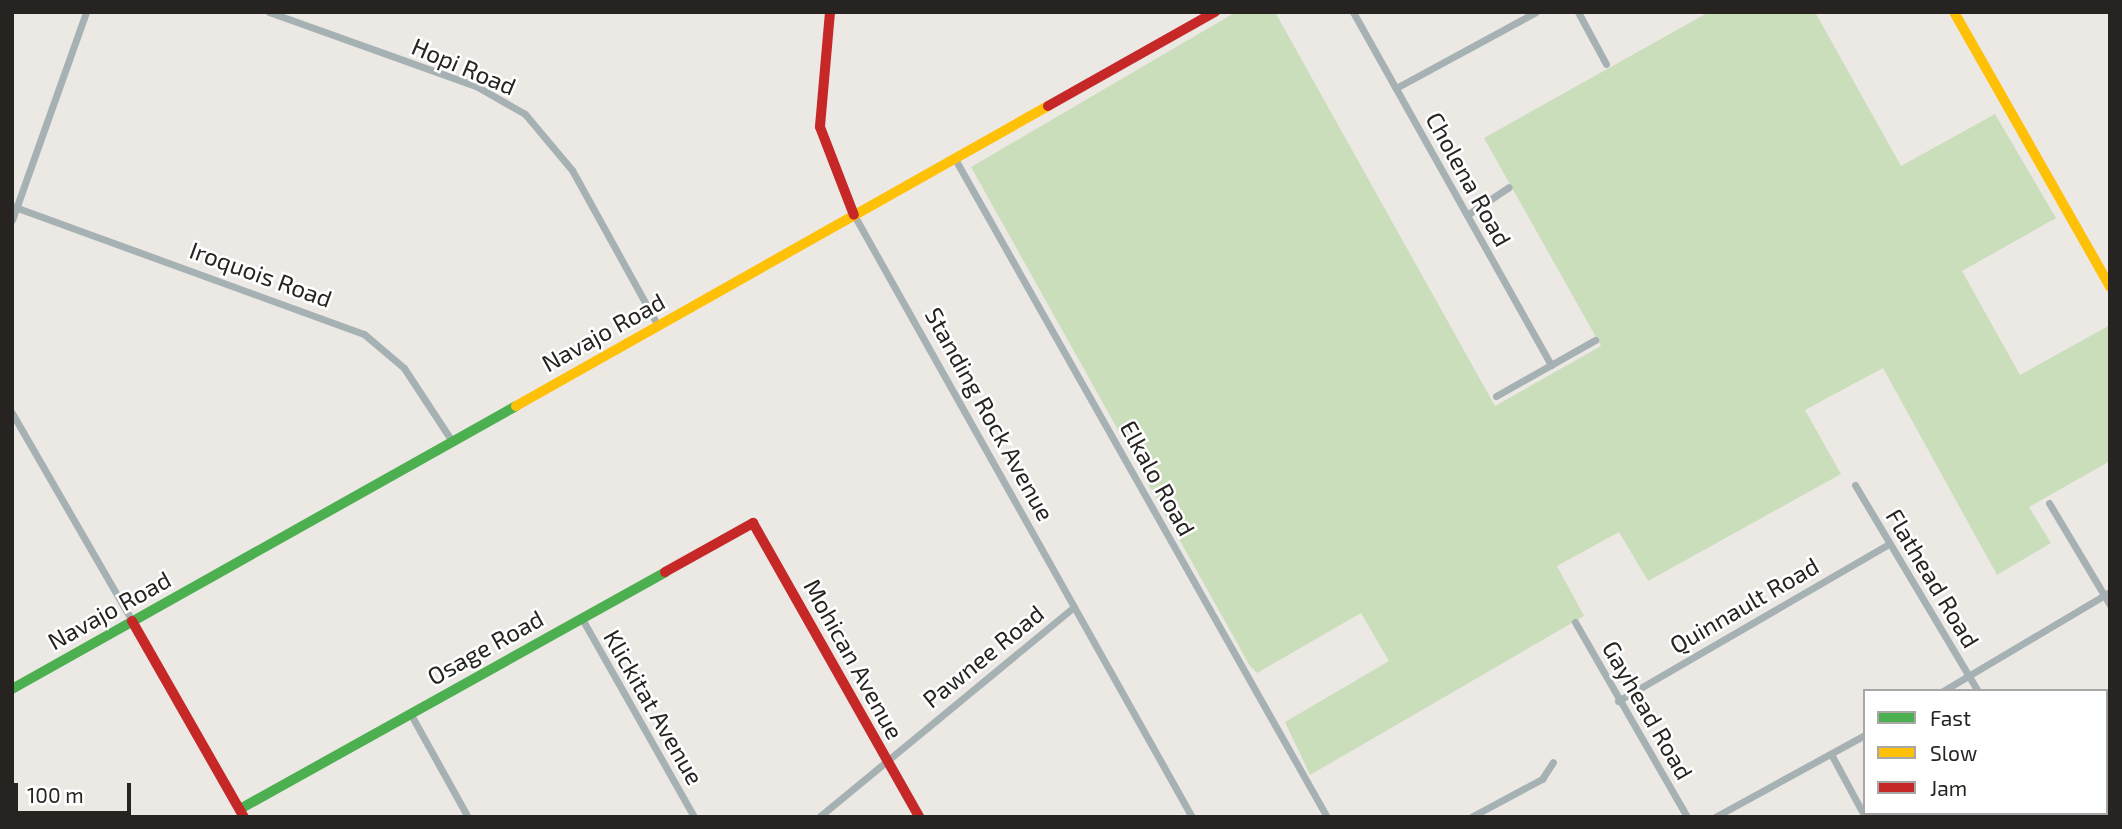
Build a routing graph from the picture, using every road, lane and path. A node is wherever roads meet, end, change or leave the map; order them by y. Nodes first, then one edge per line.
1 (86, 12) edge
2 (270, 12) edge
3 (830, 12) edge
4 (1215, 12) edge
5 (1353, 12) edge
6 (1536, 12) edge
7 (1578, 12) edge
8 (1954, 12) edge
9 (1606, 64) dead end
10 (1396, 88) junction
11 (956, 159) junction
12 (1509, 187) dead end
13 (14, 207) edge
14 (854, 215) junction
15 (1467, 215) junction
16 (12, 220) edge
17 (2110, 287) edge
18 (658, 326) junction
19 (1595, 341) dead end
20 (1551, 365) junction
21 (1496, 396) dead end
22 (13, 418) edge
23 (452, 441) junction
24 (1855, 485) dead end
25 (2049, 503) dead end
26 (753, 523) joint
27 (1889, 544) junction
28 (2107, 593) edge
29 (2110, 605) edge
30 (1074, 607) junction
31 (580, 617) junction
32 (132, 621) junction
33 (1575, 622) dead end
34 (1969, 676) junction
35 (12, 689) edge
36 (1946, 689) edge
37 (1977, 689) edge
38 (1618, 701) junction
39 (410, 713) junction
40 (1863, 736) edge
41 (1830, 754) junction
42 (886, 760) junction
43 (1553, 762) dead end
44 (242, 813) edge
45 (1863, 813) edge
46 (468, 817) edge
47 (694, 817) edge
48 (819, 817) edge
49 (919, 817) edge
50 (1192, 817) edge
51 (1327, 817) edge
52 (1471, 817) edge
53 (1687, 817) edge
54 (1715, 817) edge

1 - 13 street
2 - 18 street, Hopi Road
3 - 14 street, Standing Rock Avenue
4 - 11 street, Navajo Road
5 - 10 street, Cholena Road
6 - 10 street
7 - 9 street
8 - 17 street
10 - 15 street, Cholena Road
11 - 14 street, Navajo Road
11 - 51 street, Elkalo Road
12 - 15 street
13 - 16 street
13 - 23 street, Iroquois Road
14 - 18 street, Navajo Road
14 - 30 street, Standing Rock Avenue
15 - 20 street, Cholena Road
18 - 23 street, Navajo Road
19 - 20 street
20 - 21 street
22 - 32 street
23 - 32 street, Navajo Road
24 - 27 street, Flathead Road
25 - 28 street
26 - 31 street, Osage Road
26 - 42 street, Mohican Avenue
27 - 34 street, Flathead Road
27 - 38 street, Quinnault Road
28 - 29 street
28 - 34 street
30 - 42 street, Pawnee Road
30 - 50 street, Standing Rock Avenue
31 - 39 street, Osage Road
31 - 47 street, Klickitat Avenue
32 - 35 street, Navajo Road
32 - 44 street
33 - 38 street, Gayhead Road
34 - 36 street
34 - 37 street, Flathead Road
38 - 53 street, Gayhead Road
39 - 44 street, Osage Road
39 - 46 street
40 - 41 street
41 - 45 street
41 - 54 street
42 - 48 street, Pawnee Road
42 - 49 street, Mohican Avenue
43 - 52 street

